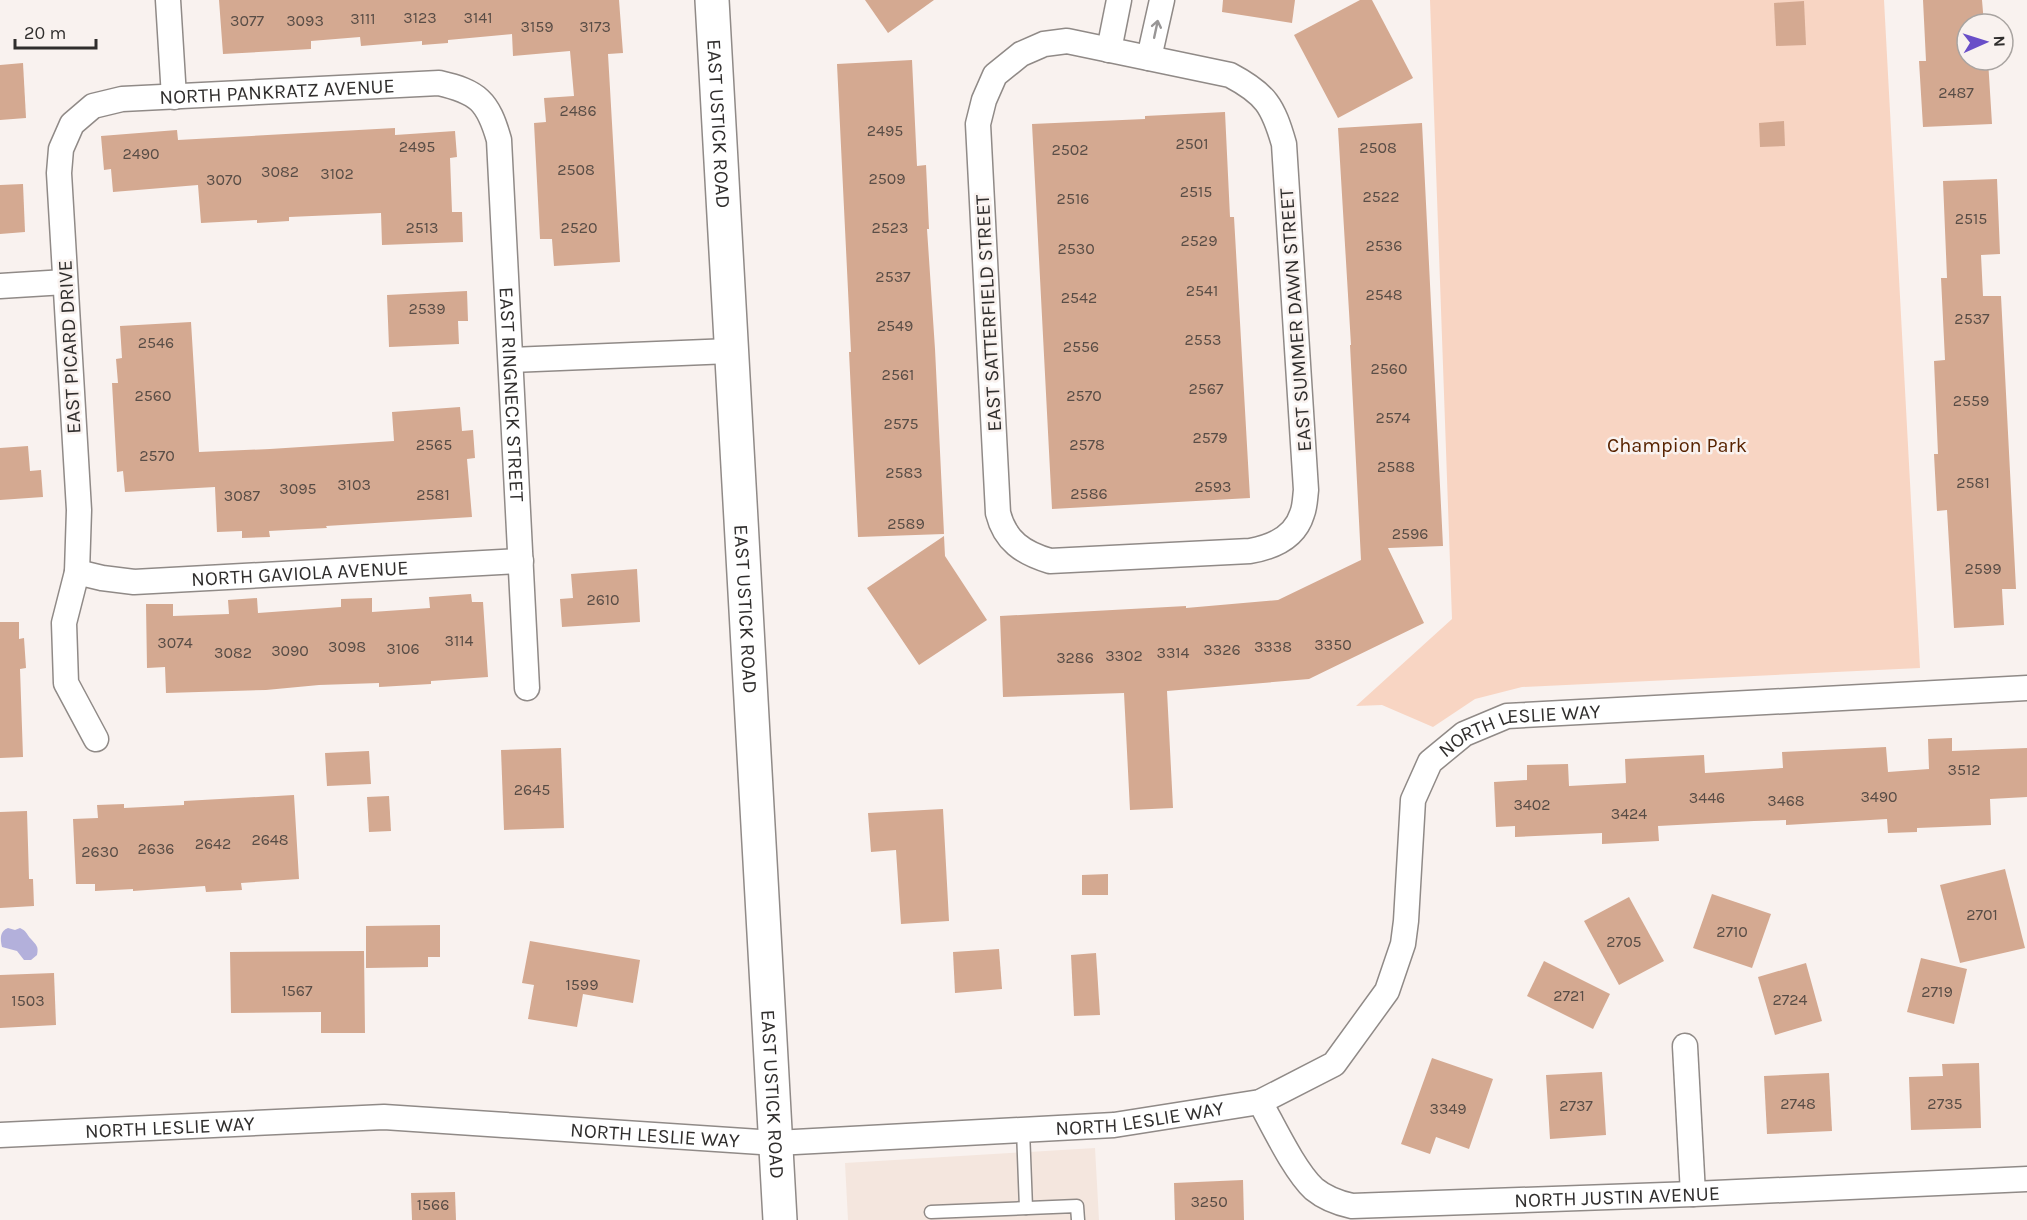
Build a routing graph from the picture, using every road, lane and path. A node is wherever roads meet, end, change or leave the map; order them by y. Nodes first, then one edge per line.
1 (168, 0) edge
2 (712, 0) edge
3 (1119, 0) edge
4 (1162, 0) edge
5 (1109, 50) junction
6 (1149, 58) junction
7 (174, 97) junction
8 (483, 103) joint
9 (72, 124) joint
10 (65, 282) junction
11 (0, 286) edge
12 (730, 351) junction
13 (511, 360) junction
14 (1291, 533) joint
15 (521, 561) junction
16 (77, 572) junction
17 (527, 688) dead end
18 (2027, 688) edge
19 (96, 739) dead end
20 (1685, 1046) dead end
21 (1260, 1102) junction
22 (1023, 1130) junction
23 (0, 1135) edge
24 (776, 1143) junction
25 (2027, 1179) edge
26 (1693, 1194) junction
27 (1026, 1208) junction
28 (931, 1212) dead end
29 (1006, 1214) edge
30 (780, 1220) edge
31 (1078, 1220) edge

1 - 7 street
2 - 12 main road, EAST USTICK ROAD
3 - 5 street
6 -> 4 street
5 - 6 street
5 - 14 street, EAST SATTERFIELD STREET
6 - 14 street, EAST SUMMER DAWN STREET
7 - 8 street, NORTH PANKRATZ AVENUE
7 - 9 street, NORTH PANKRATZ AVENUE
8 - 13 street, EAST RINGNECK STREET
9 - 10 street, EAST PICARD DRIVE
10 - 11 street
10 - 16 street, EAST PICARD DRIVE
12 - 13 street
12 - 24 main road, EAST USTICK ROAD
13 - 15 street, EAST RINGNECK STREET
15 - 16 street, NORTH GAVIOLA AVENUE
15 - 17 street, EAST RINGNECK STREET
16 - 19 street, EAST PICARD DRIVE
18 - 21 street, NORTH LESLIE WAY
20 - 26 street
21 - 22 street, NORTH LESLIE WAY
21 - 26 street, NORTH JUSTIN AVENUE
22 - 24 street, NORTH LESLIE WAY
22 - 27 lane
23 - 24 street, NORTH LESLIE WAY
24 - 30 main road, EAST USTICK ROAD
25 - 26 street, NORTH JUSTIN AVENUE
27 - 29 lane
27 - 31 lane
28 - 29 lane

